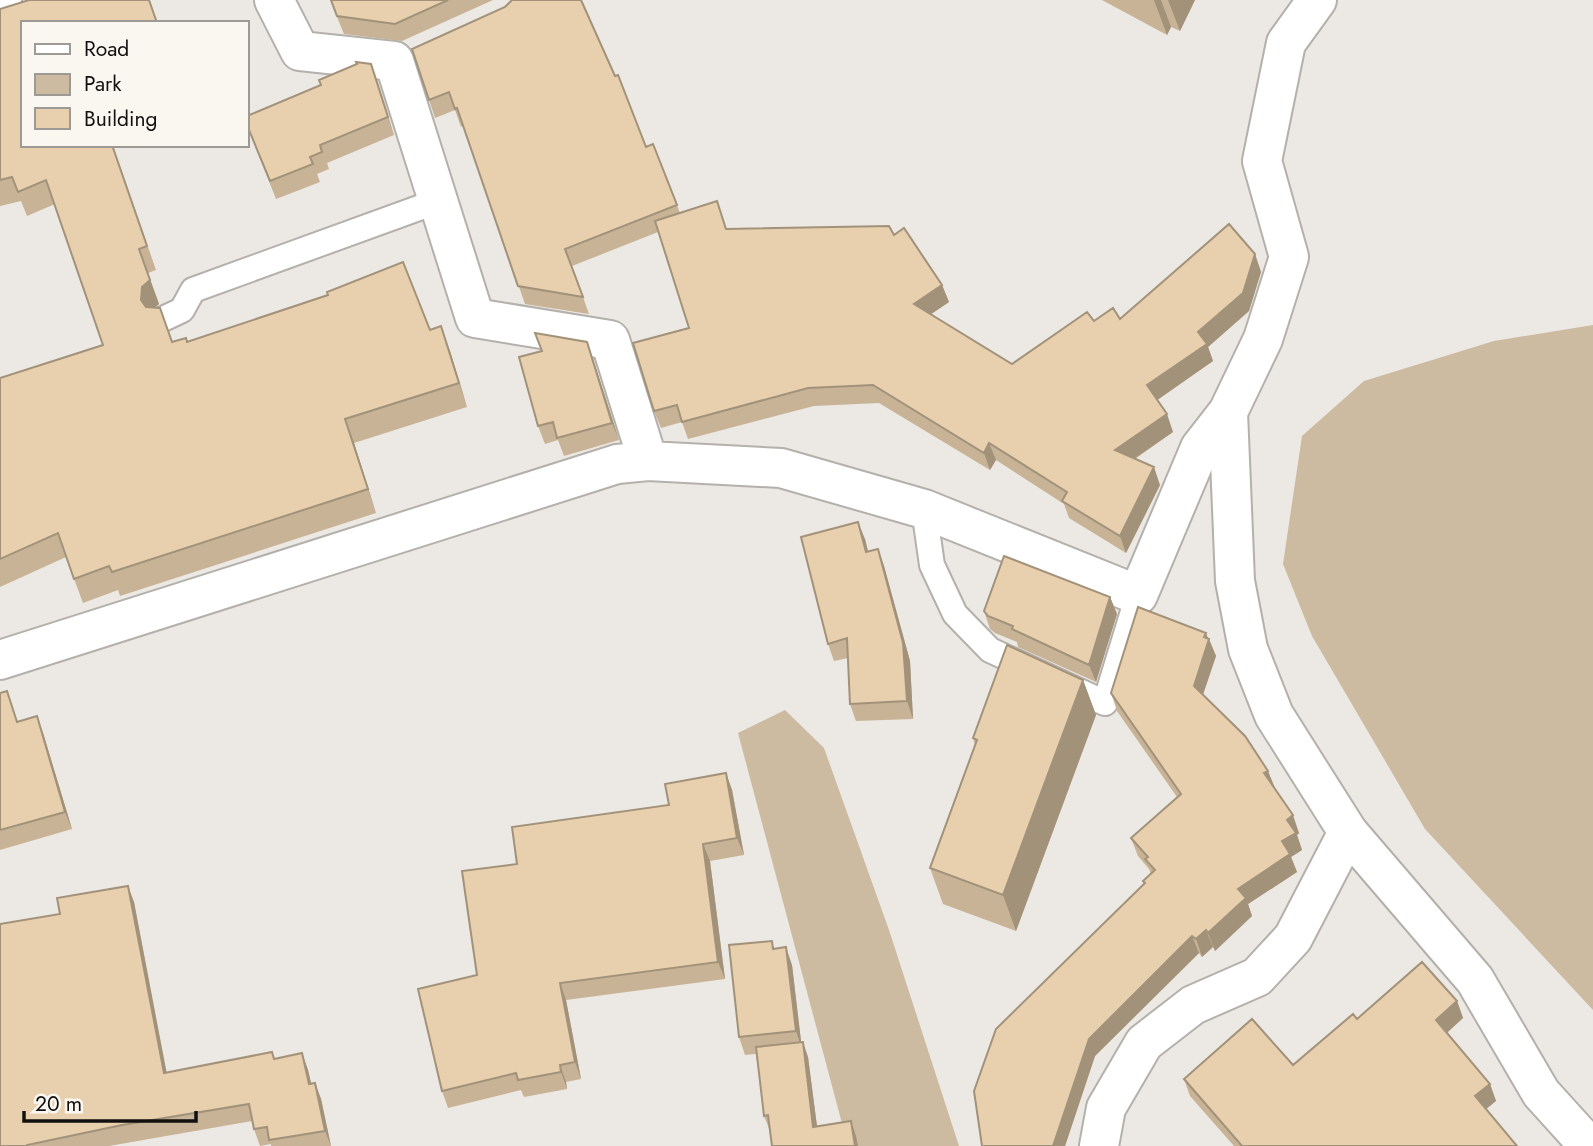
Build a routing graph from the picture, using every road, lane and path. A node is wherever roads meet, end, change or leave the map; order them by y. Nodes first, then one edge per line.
1 (274, 0) edge
2 (1317, 0) edge
3 (438, 201) junction
4 (163, 318) edge
5 (1228, 412) junction
6 (648, 461) junction
7 (924, 509) junction
8 (1138, 595) junction
9 (0, 660) edge
10 (1348, 832) junction
11 (1099, 1146) edge
12 (1589, 1146) edge

1 - 3 street
2 - 5 street
3 - 4 lane
3 - 6 street
5 - 8 street
5 - 10 street
6 - 7 street
6 - 9 street
7 - 8 street
7 - 8 lane
10 - 11 street
10 - 12 street

